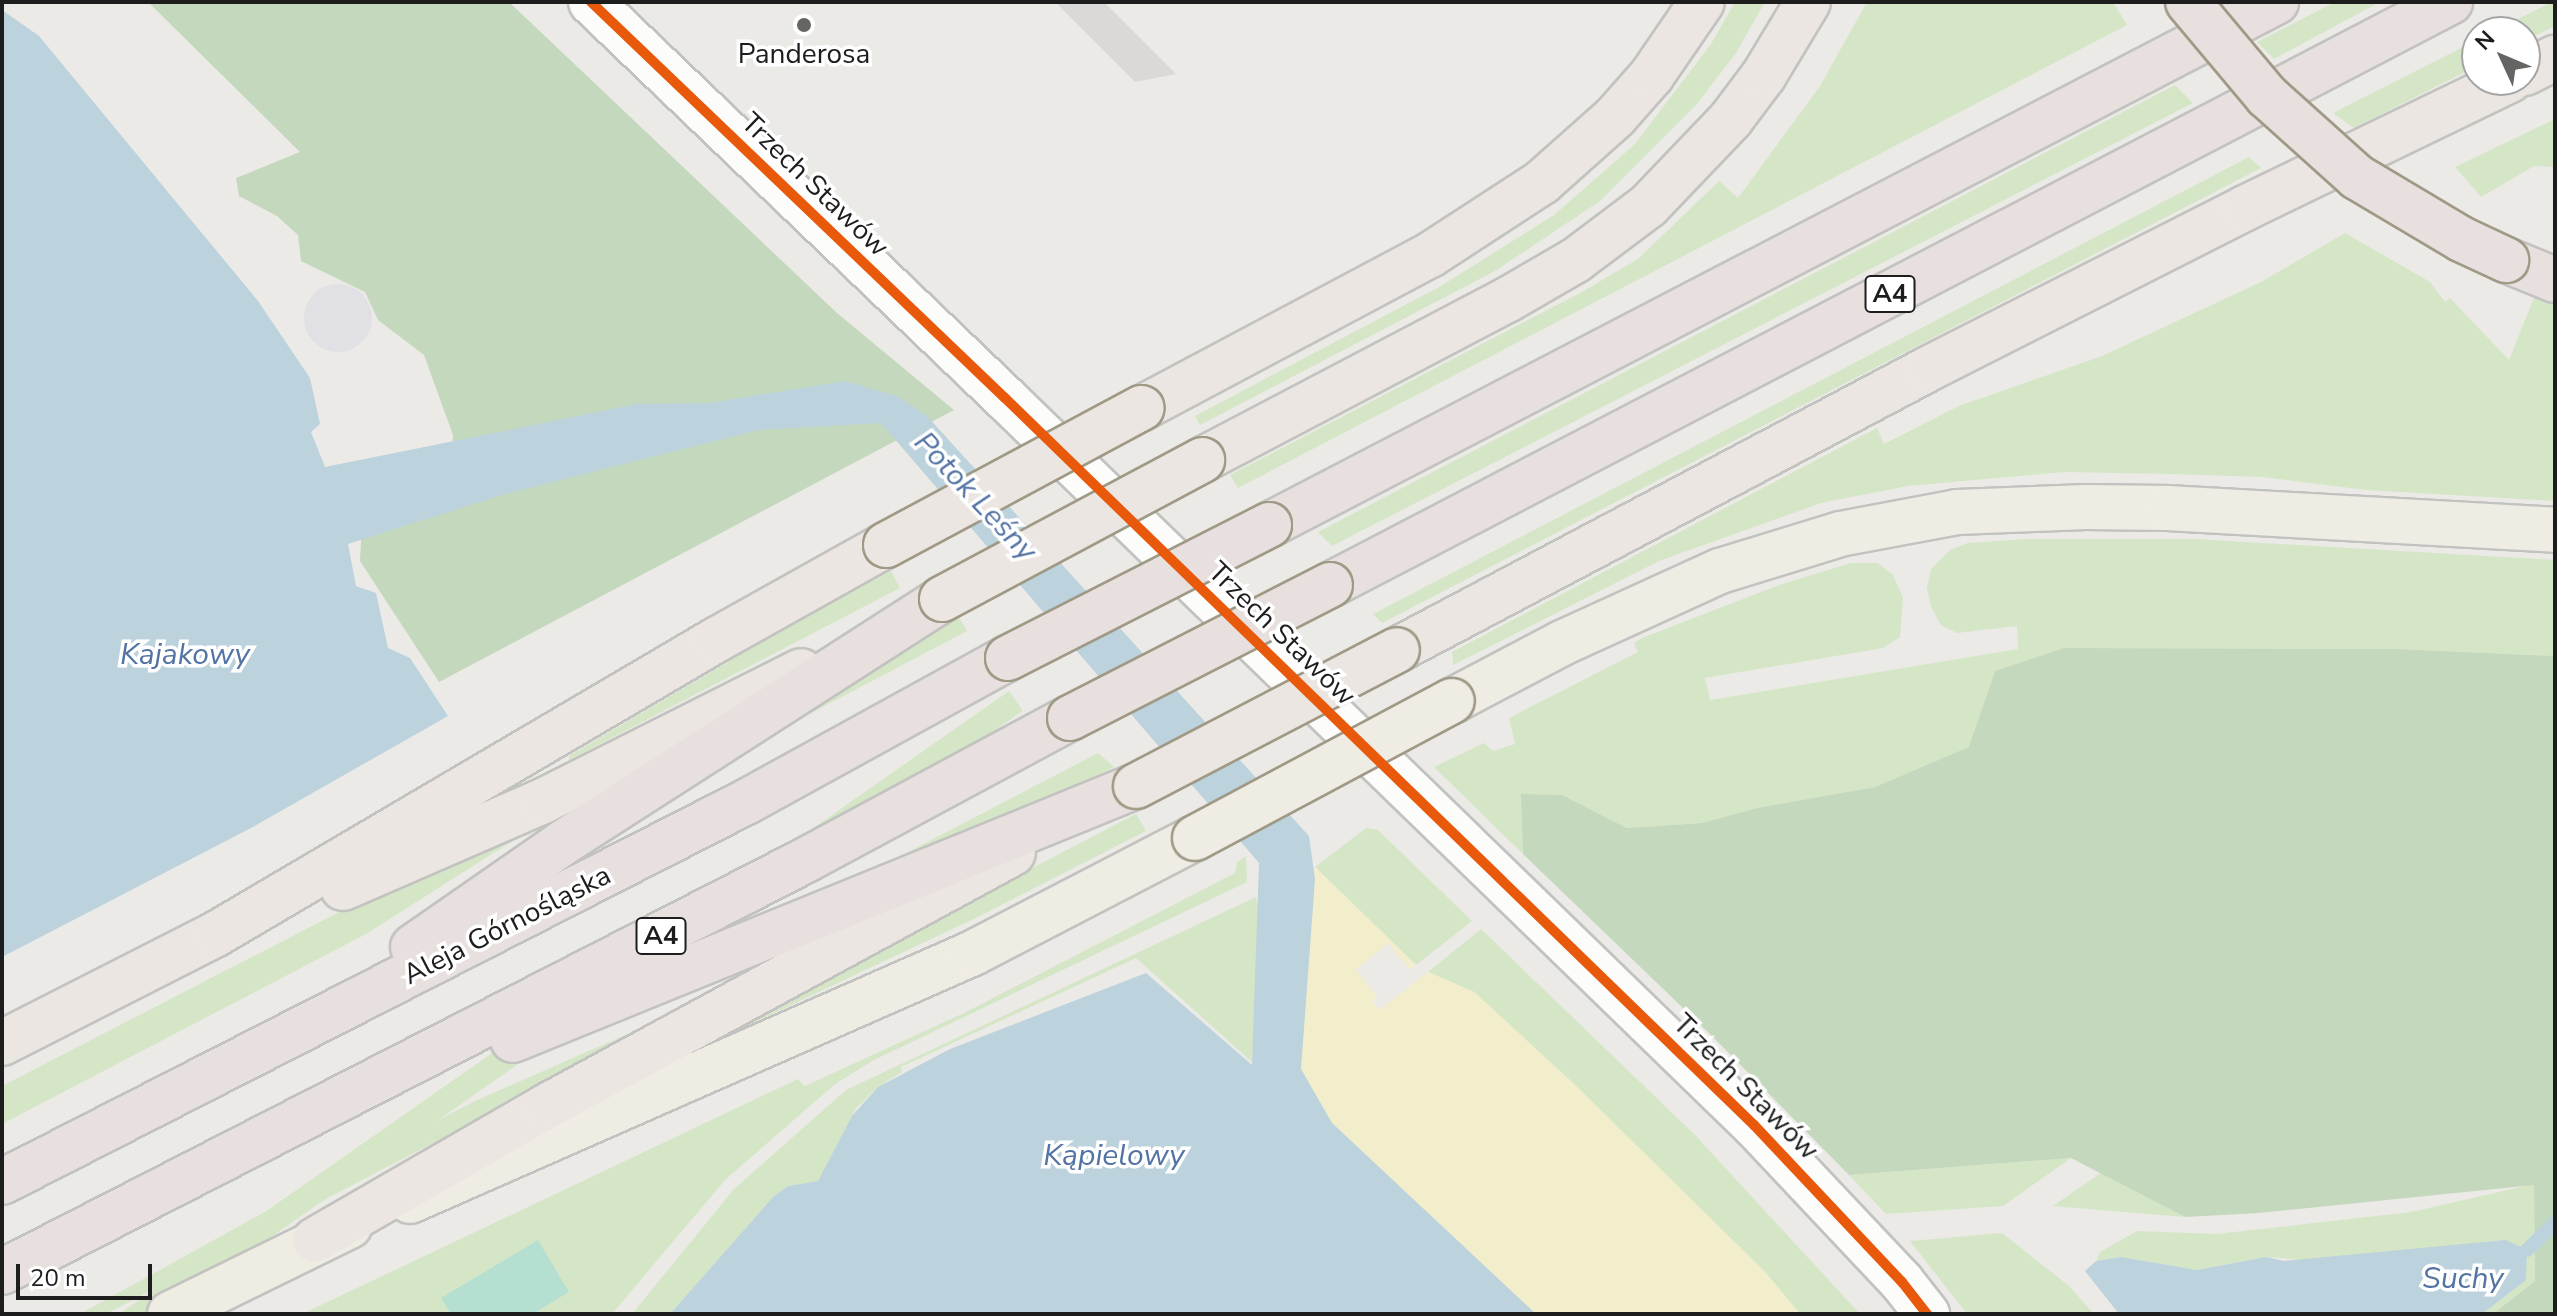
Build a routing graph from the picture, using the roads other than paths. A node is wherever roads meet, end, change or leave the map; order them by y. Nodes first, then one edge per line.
1 (591, 2) edge
2 (1702, 2) edge
3 (1808, 2) edge
4 (2188, 2) edge
5 (2276, 2) edge
6 (2450, 2) edge
7 (2477, 96) edge
8 (2555, 280) edge
9 (2555, 530) edge
10 (942, 599) junction
11 (1136, 786) junction
12 (216, 934) junction
13 (2, 1043) edge
14 (267, 1049) junction
15 (248, 1149) junction
16 (2, 1182) edge
17 (315, 1240) junction
18 (2, 1272) edge
19 (170, 1314) edge
20 (1927, 1314) edge

1 - 20 street, Trzech Stawów
2 - 12 highway, bridge
3 - 10 highway, bridge
4 - 8 highway, bridge
5 - 14 highway, Aleja Górnośląska, bridge
6 - 15 highway, A4, bridge
7 - 11 highway, bridge
9 - 17 main road, bridge
10 - 12 highway
10 - 14 highway
11 - 15 highway
11 - 17 highway
12 - 13 highway
14 - 16 highway, Aleja Górnośląska
15 - 18 highway, A4
17 - 19 main road

